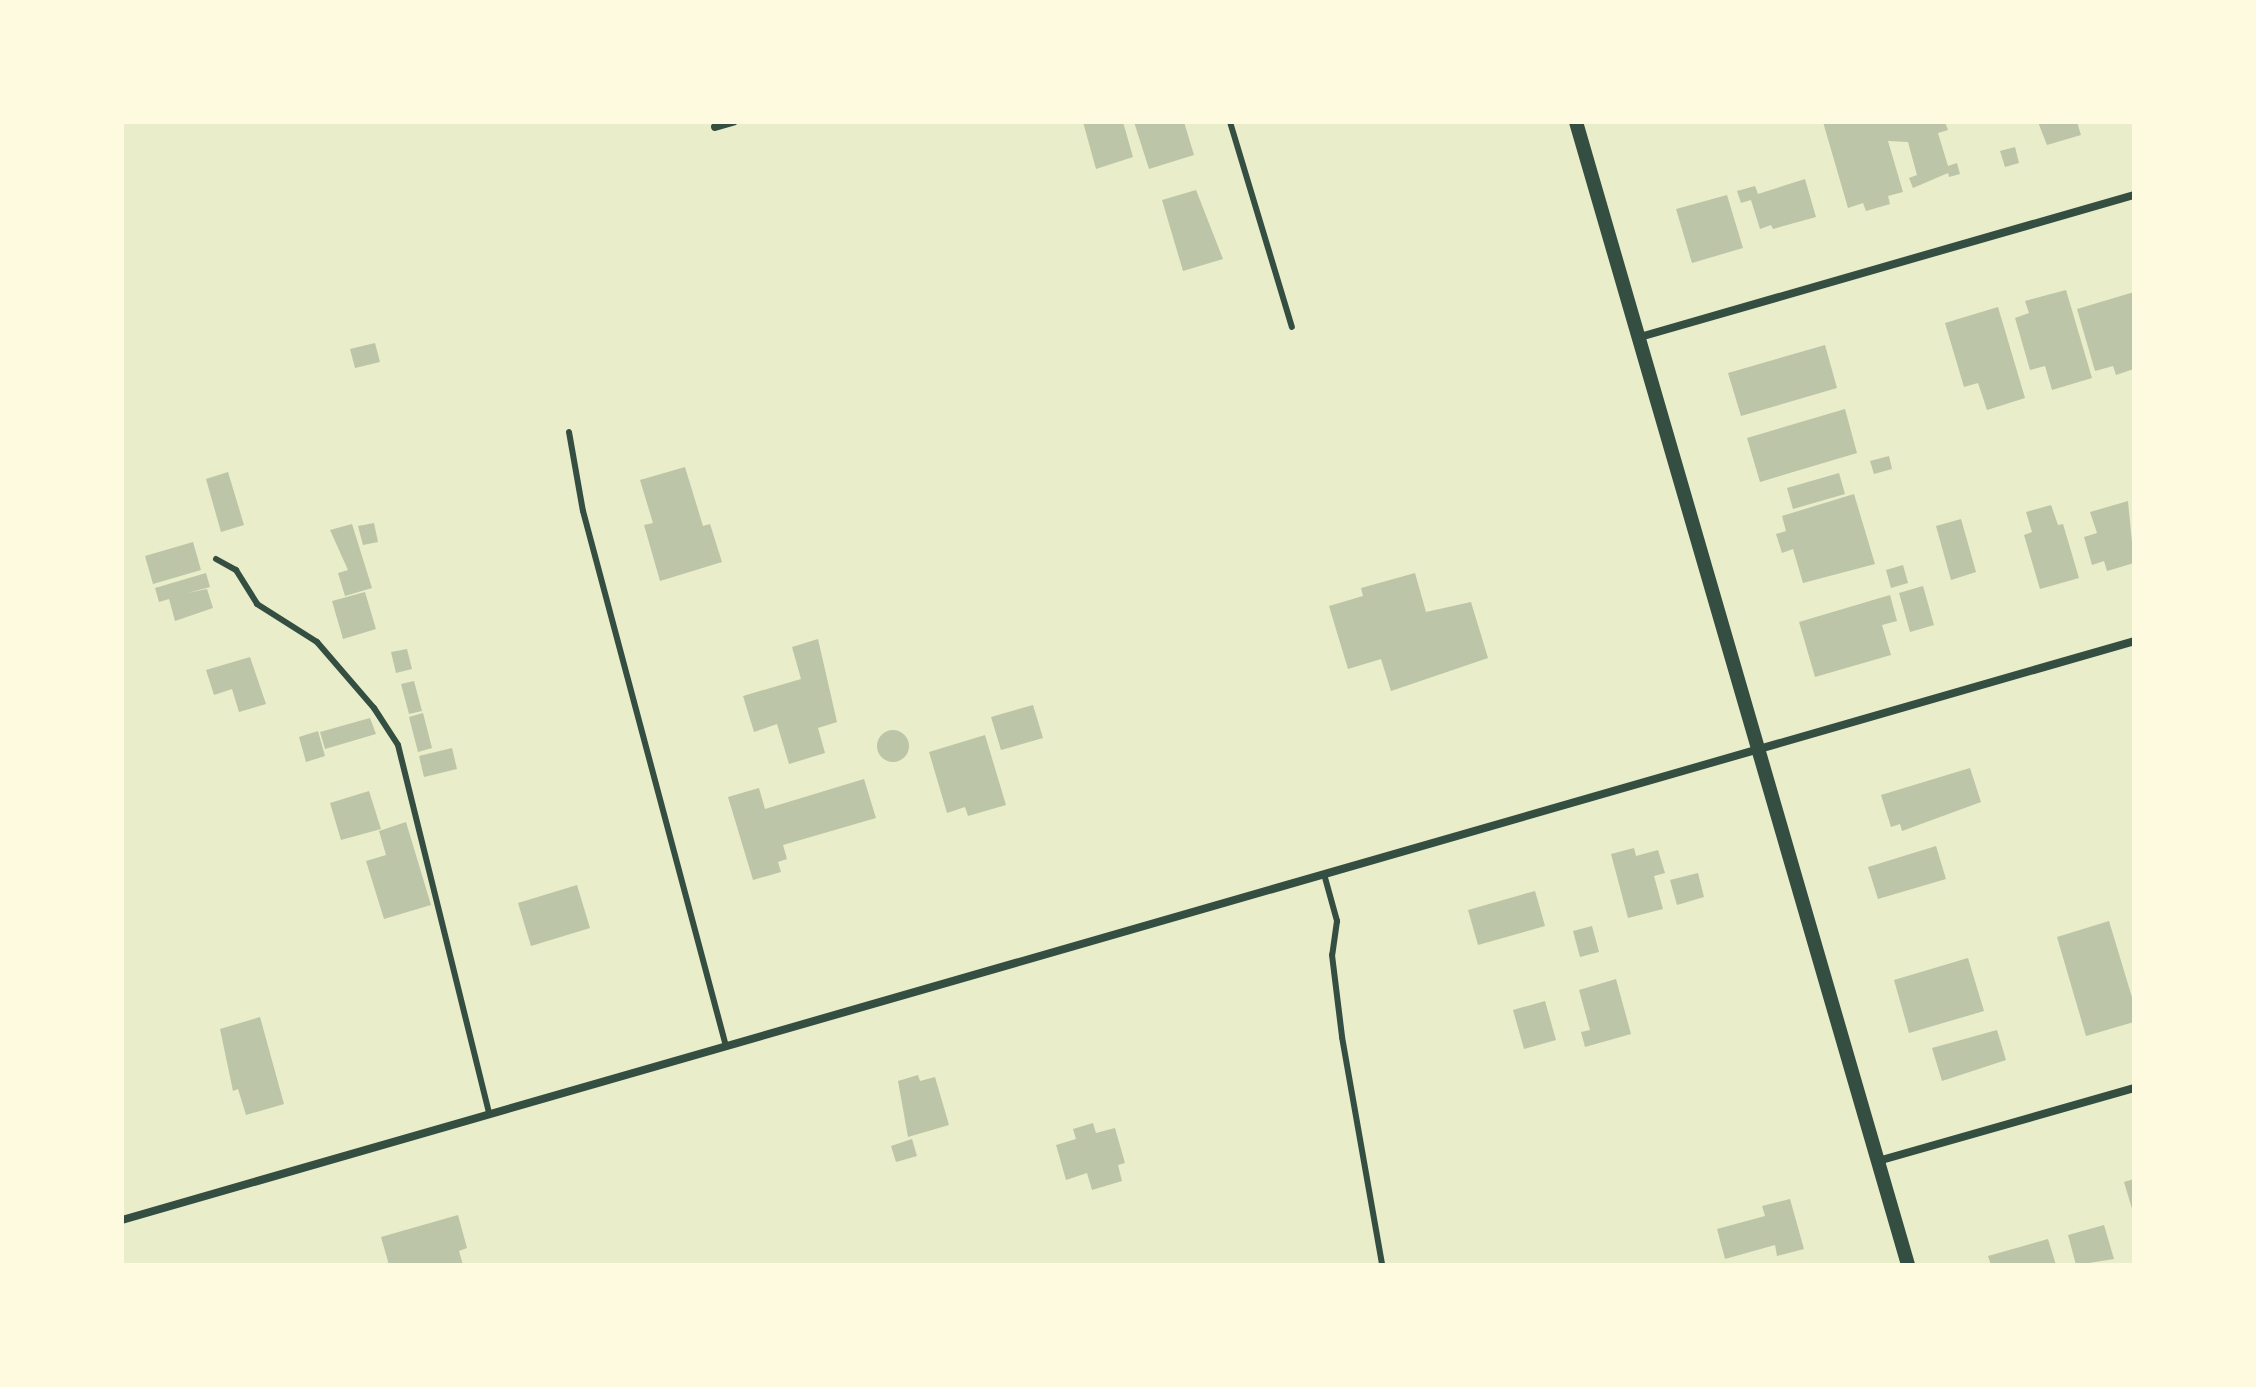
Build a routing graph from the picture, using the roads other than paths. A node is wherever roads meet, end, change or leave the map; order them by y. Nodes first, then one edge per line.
1 (733, 122) edge
2 (1230, 122) edge
3 (1576, 122) edge
4 (715, 127) dead end
5 (2134, 195) edge
6 (1292, 327) dead end
7 (1640, 337) junction
8 (569, 432) dead end
9 (216, 559) dead end
10 (2134, 641) edge
11 (1759, 749) junction
12 (1324, 874) junction
13 (726, 1046) junction
14 (2134, 1088) edge
15 (489, 1114) junction
16 (1878, 1161) junction
17 (122, 1220) edge
18 (1382, 1265) edge
19 (1908, 1265) edge

1 - 4 street
2 - 6 lane
3 - 7 street
5 - 7 street
7 - 11 street
8 - 13 lane
9 - 15 lane
10 - 11 street
11 - 12 street
11 - 16 street
12 - 13 street
12 - 18 lane
13 - 15 street
14 - 16 street
15 - 17 street
16 - 19 street

